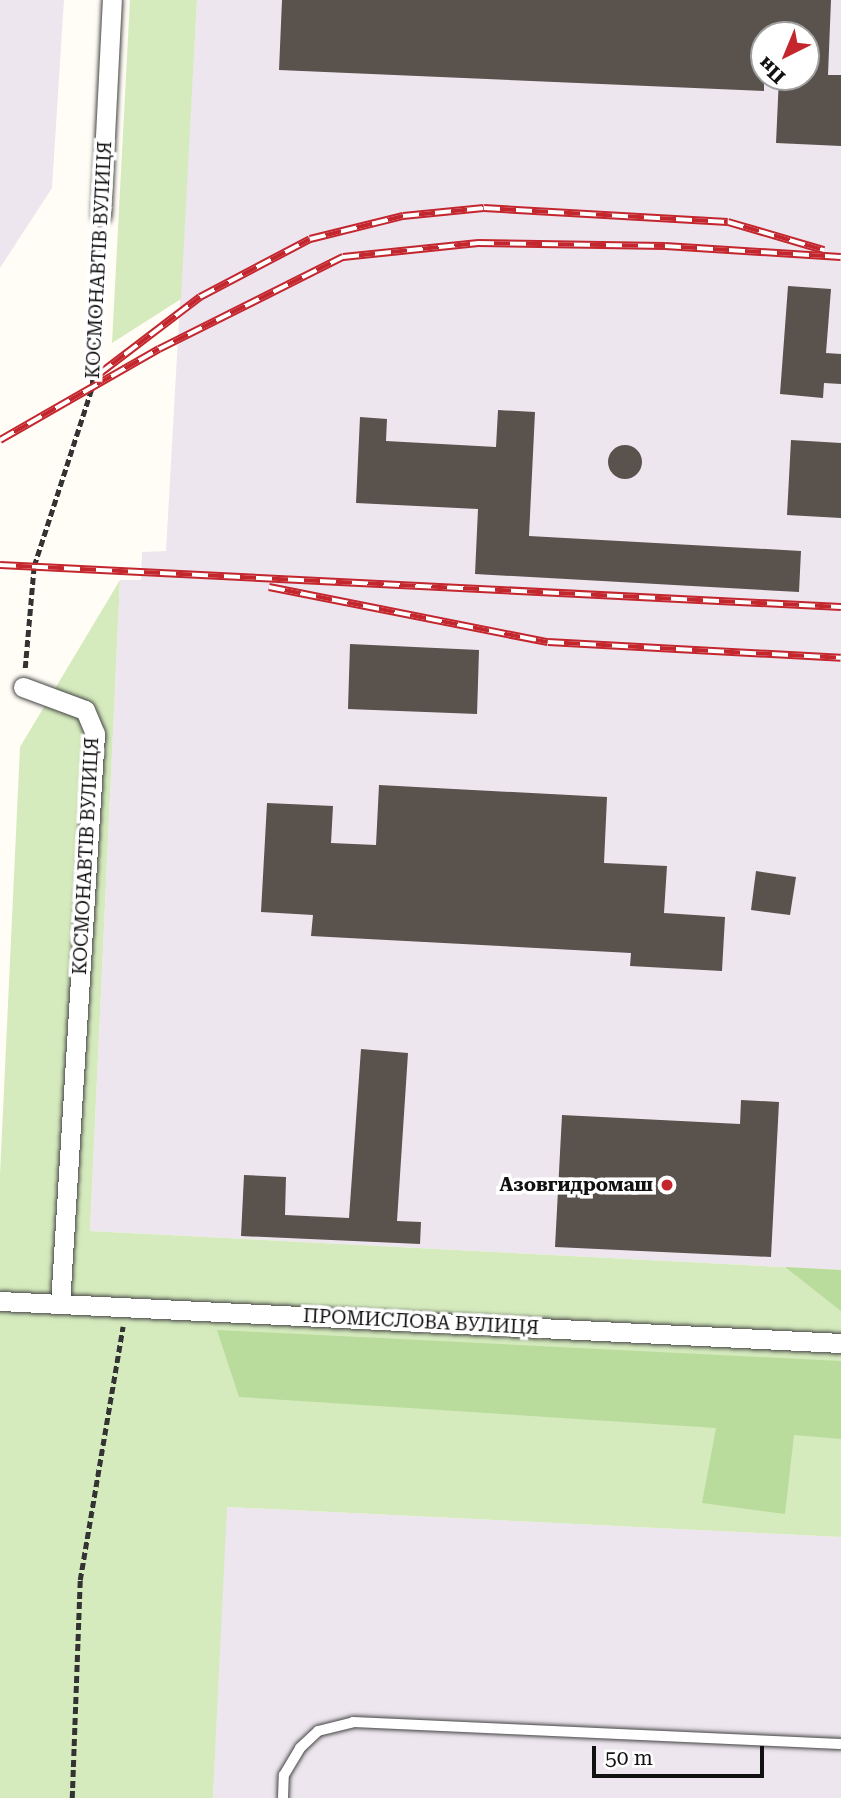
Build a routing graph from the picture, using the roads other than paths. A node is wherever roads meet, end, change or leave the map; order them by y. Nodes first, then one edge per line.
1 (112, 0) edge
2 (102, 215) road end
3 (23, 687) road end
4 (0, 1301) edge
5 (60, 1304) junction
6 (841, 1343) edge
7 (841, 1744) edge
8 (284, 1798) edge

1 - 2 street, КОСМОНАВТІВ ВУЛИЦЯ
3 - 5 street, КОСМОНАВТІВ ВУЛИЦЯ
4 - 5 street, ПРОМИСЛОВА ВУЛИЦЯ
5 - 6 street, ПРОМИСЛОВА ВУЛИЦЯ
7 - 8 lane

